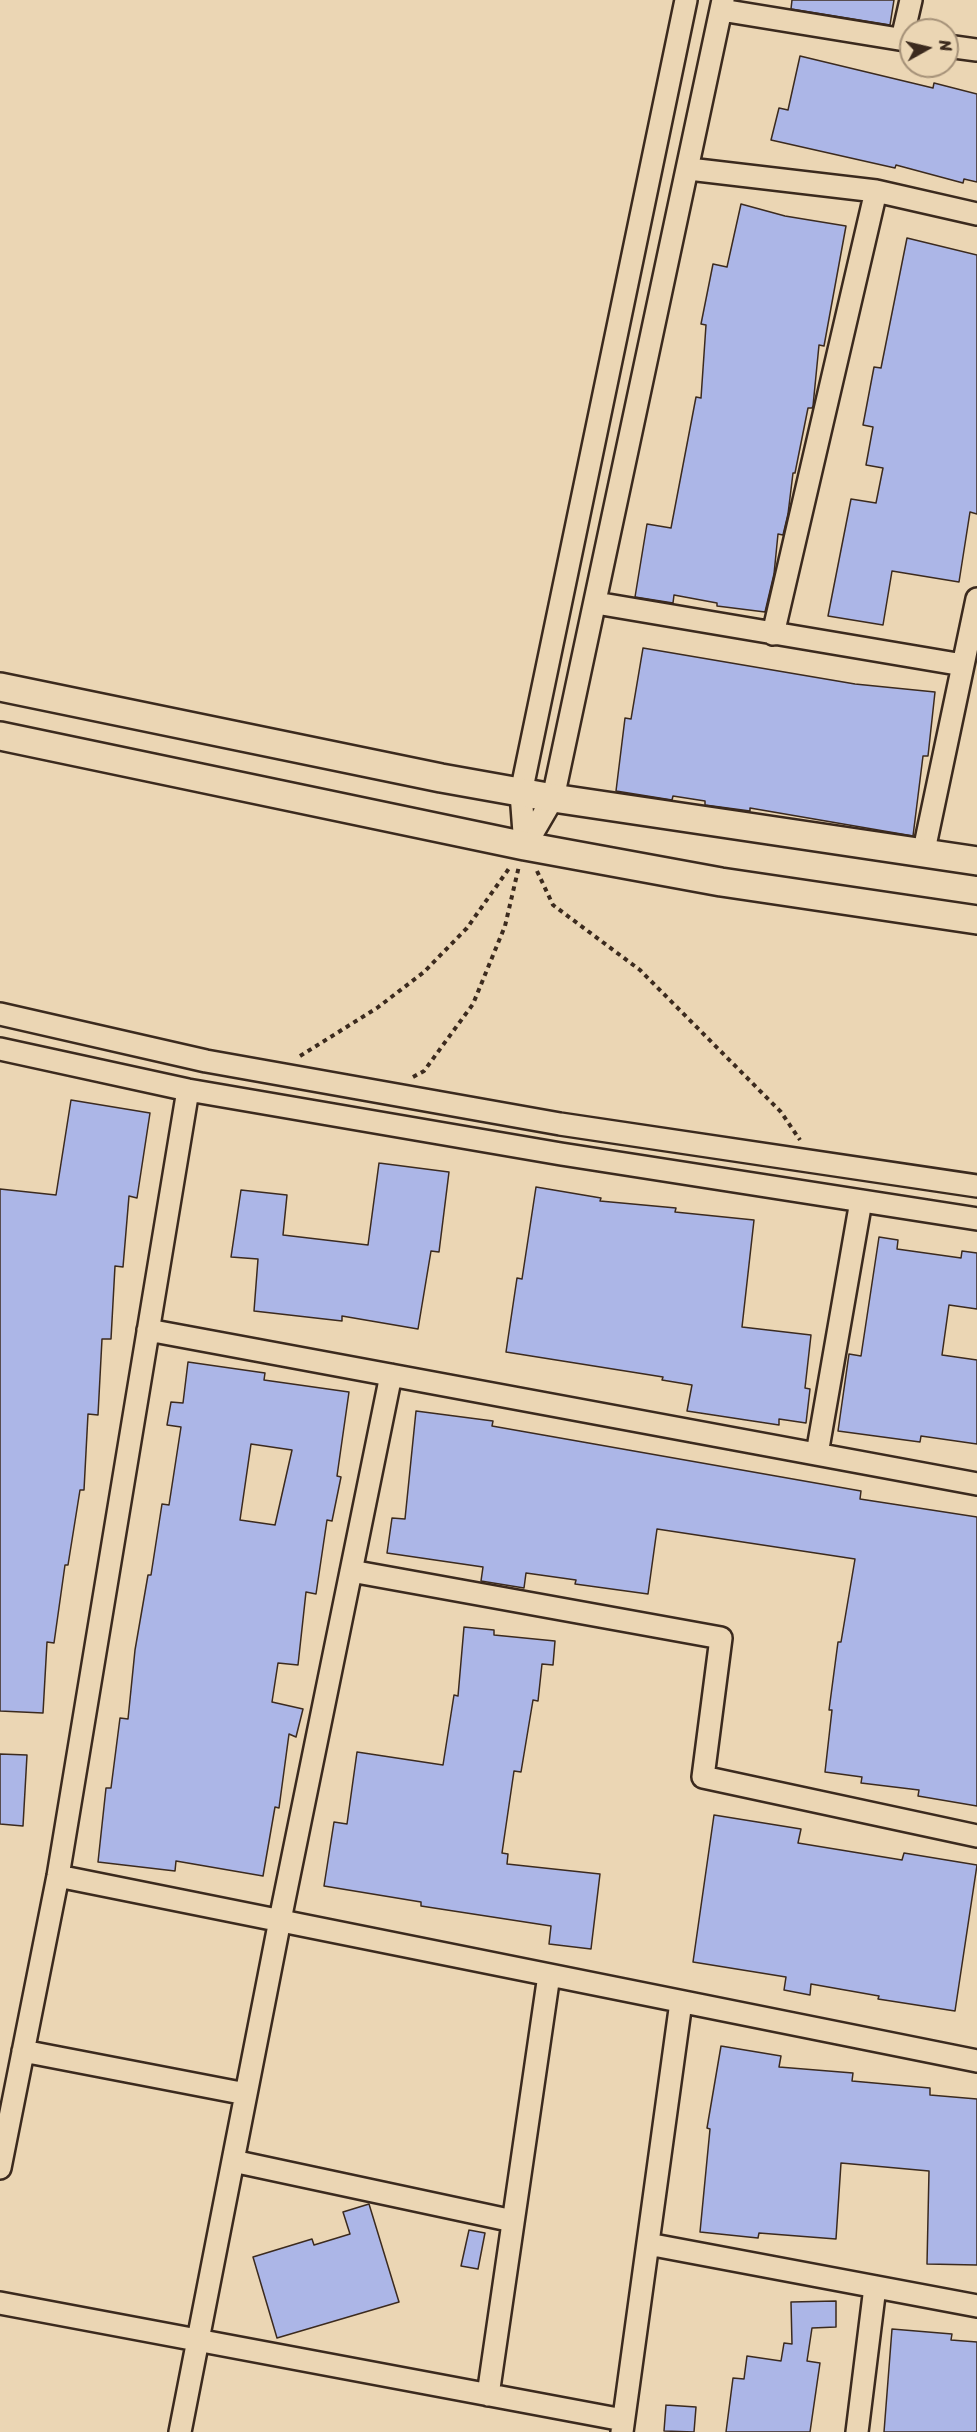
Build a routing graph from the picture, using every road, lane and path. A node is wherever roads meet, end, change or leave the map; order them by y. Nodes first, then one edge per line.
1 (686, 0) edge
2 (911, 0) edge
3 (722, 5) edge
4 (909, 18) edge
5 (899, 39) edge
6 (959, 48) edge
7 (977, 50) edge
8 (689, 169) junction
9 (876, 191) junction
10 (977, 214) edge
11 (977, 599) edge
12 (596, 603) junction
13 (773, 634) junction
14 (963, 665) junction
15 (0, 687) edge
16 (0, 736) edge
17 (521, 792) junction
18 (553, 798) junction
19 (525, 846) junction
20 (923, 855) junction
21 (977, 861) edge
22 (977, 920) edge
23 (0, 1014) edge
24 (0, 1049) edge
25 (298, 1057) dead end
26 (188, 1090) junction
27 (385, 1093) junction
28 (816, 1162) junction
29 (977, 1186) edge
30 (861, 1201) junction
31 (977, 1219) edge
32 (148, 1330) junction
33 (391, 1375) junction
34 (817, 1454) junction
35 (977, 1484) edge
36 (351, 1571) junction
37 (977, 1836) edge
38 (58, 1876) junction
39 (280, 1920) junction
40 (549, 1975) junction
41 (681, 2002) junction
42 (23, 2050) junction
43 (977, 2061) edge
44 (246, 2094) junction
45 (233, 2161) junction
46 (0, 2168) edge
47 (513, 2221) junction
48 (648, 2244) junction
49 (875, 2287) junction
50 (0, 2303) edge
51 (977, 2306) edge
52 (198, 2340) junction
53 (488, 2395) junction
54 (623, 2426) edge
55 (180, 2432) edge
56 (857, 2432) edge

1 - 17 street
2 - 4 street
3 - 5 street
3 - 8 street
6 - 7 street
8 - 9 street
8 - 12 street
9 - 10 street
9 - 13 street
11 - 14 street
12 - 13 street
12 - 18 street
13 - 14 street
14 - 20 street
15 - 17 main road
16 - 19 main road
17 - 18 main road
17 - 19 street
18 - 19 street
18 - 20 main road
19 - 22 main road
19 - 25 path
19 - 27 path
19 - 28 path
20 - 21 main road
23 - 27 street
24 - 26 street
26 - 30 street
26 - 32 street
27 - 28 street
28 - 29 street
30 - 31 street
30 - 34 street
32 - 33 street
32 - 38 street
33 - 34 street
33 - 36 street
34 - 35 street
36 - 37 street
36 - 39 street
38 - 39 street
38 - 42 street
39 - 40 street
39 - 44 street
40 - 41 street
40 - 47 street
41 - 43 street
41 - 48 street
42 - 44 street
42 - 46 street
44 - 45 street
45 - 47 street
45 - 52 street
47 - 53 street
48 - 49 street
48 - 54 street
49 - 51 street
49 - 56 street
50 - 52 street
52 - 53 street
52 - 55 street
53 - 54 street

